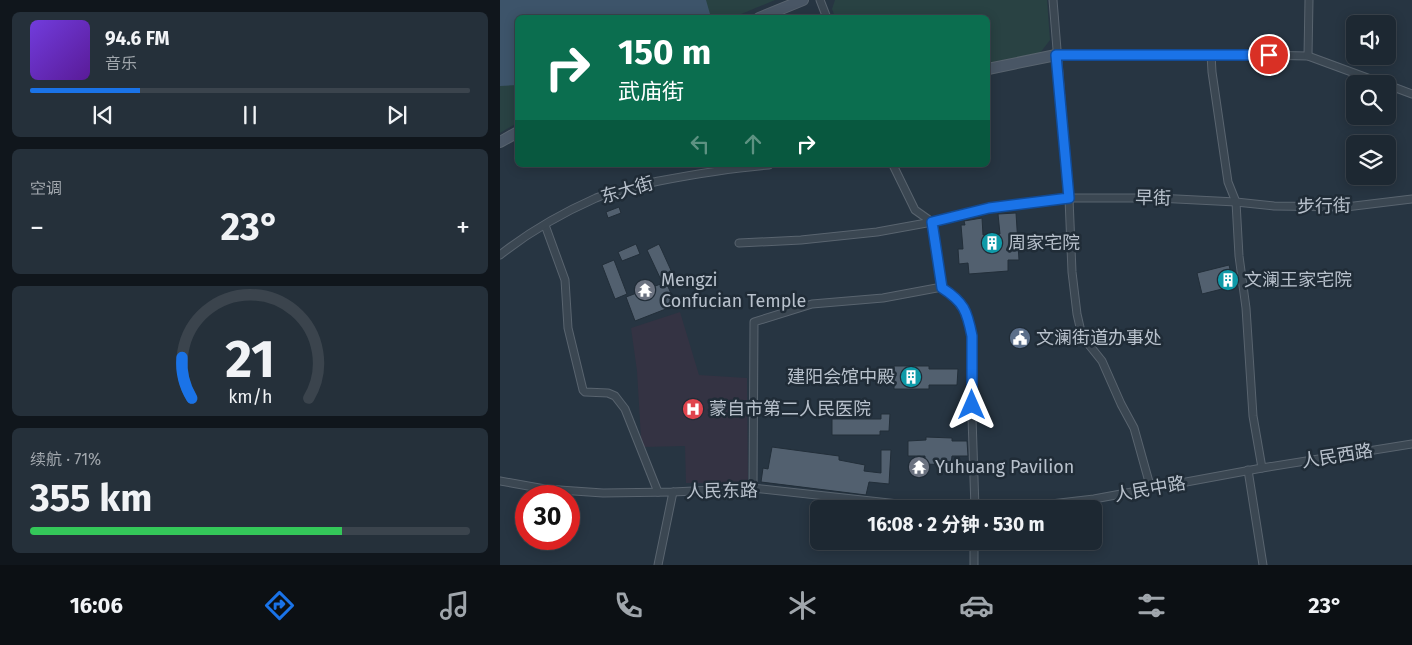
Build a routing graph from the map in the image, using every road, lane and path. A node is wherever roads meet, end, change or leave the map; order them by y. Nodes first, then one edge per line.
1 (803, 0) edge
2 (820, 0) edge
3 (1053, 0) edge
4 (1309, 0) edge
5 (766, 15) edge
6 (826, 15) edge
7 (1211, 54) junction
8 (1056, 55) junction
9 (1308, 56) junction
10 (990, 68) edge
11 (1361, 75) edge
12 (1396, 88) edge
13 (1412, 94) edge
14 (515, 134) edge
15 (500, 142) edge
16 (740, 167) edge
17 (894, 167) edge
18 (1069, 198) junction
19 (1412, 199) edge
20 (1236, 202) junction
21 (932, 222) junction
22 (545, 225) junction
23 (739, 243) dead end
24 (500, 255) edge
25 (942, 288) junction
26 (1412, 444) edge
27 (1262, 468) junction
28 (1248, 470) junction
29 (500, 481) edge
30 (753, 488) junction
31 (1151, 489) junction
32 (658, 492) junction
33 (673, 492) junction
34 (862, 500) edge
35 (975, 500) edge
36 (1085, 500) edge
37 (974, 550) edge
38 (658, 565) edge
39 (974, 565) edge
40 (1263, 565) edge

1 - 5 street
2 - 6 street
3 - 8 street
4 - 9 street
7 - 8 street
7 - 9 street
7 - 20 street
8 - 10 street
8 - 18 street
9 - 11 street
12 - 13 street
14 - 15 street
16 - 22 street, 东大街
17 - 21 street
18 - 20 street, 早街
18 - 21 street, 早街
18 - 31 street
19 - 20 street, 步行街
20 - 27 street
21 - 23 street, 早街
21 - 25 street
22 - 24 street, 东大街
22 - 32 street
25 - 30 street
25 - 35 street
26 - 27 street, 人民西路
27 - 28 street, 人民中路
28 - 31 street, 人民中路
28 - 40 street
29 - 32 street, 人民东路
30 - 33 street, 人民东路
30 - 34 street, 人民东路
31 - 36 street, 人民中路
32 - 33 street, 人民东路
33 - 38 street
37 - 39 street

